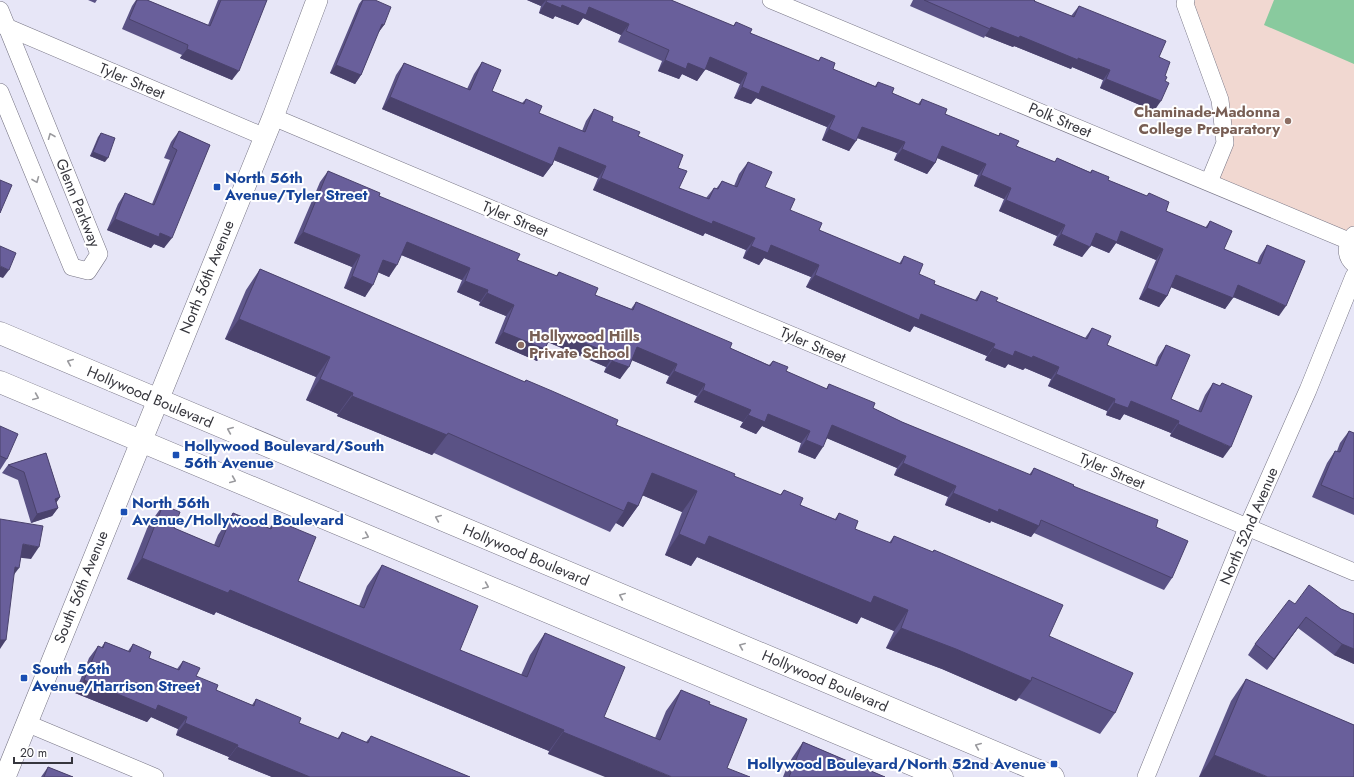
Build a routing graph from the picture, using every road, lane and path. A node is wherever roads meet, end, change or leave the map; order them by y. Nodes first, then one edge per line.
1 (317, 0) edge
2 (771, 0) edge
3 (1186, 0) edge
4 (0, 10) edge
5 (3, 26) edge
6 (0, 92) edge
7 (274, 117) junction
8 (265, 136) junction
9 (1209, 182) junction
10 (1352, 238) edge
11 (1354, 264) edge
12 (1354, 276) edge
13 (0, 333) edge
14 (0, 382) edge
15 (157, 400) junction
16 (140, 441) junction
17 (1246, 528) junction
18 (1354, 572) edge
19 (26, 723) junction
20 (5, 777) edge
21 (155, 777) edge
22 (942, 777) edge
23 (1053, 777) edge
24 (1146, 777) edge

1 - 7 street, North 56th Avenue
2 - 9 street, Polk Street
3 - 9 street
4 - 5 street, Glenn Parkway
6 -> 5 street, Glenn Parkway
5 - 8 street, Tyler Street
7 - 8 street, North 56th Avenue
7 - 17 street, Tyler Street
8 - 15 street, North 56th Avenue
9 - 10 street, Polk Street
10 - 11 street, Polk Street
12 - 17 street, North 52nd Avenue
15 -> 13 highway, Hollywood Boulevard
14 -> 16 highway
15 - 16 street, North 56th Avenue
23 -> 15 highway, Hollywood Boulevard
16 - 19 street, South 56th Avenue
16 -> 22 highway
17 - 18 street, Tyler Street
17 - 24 street, North 52nd Avenue
19 - 20 street, South 56th Avenue
19 - 21 street

